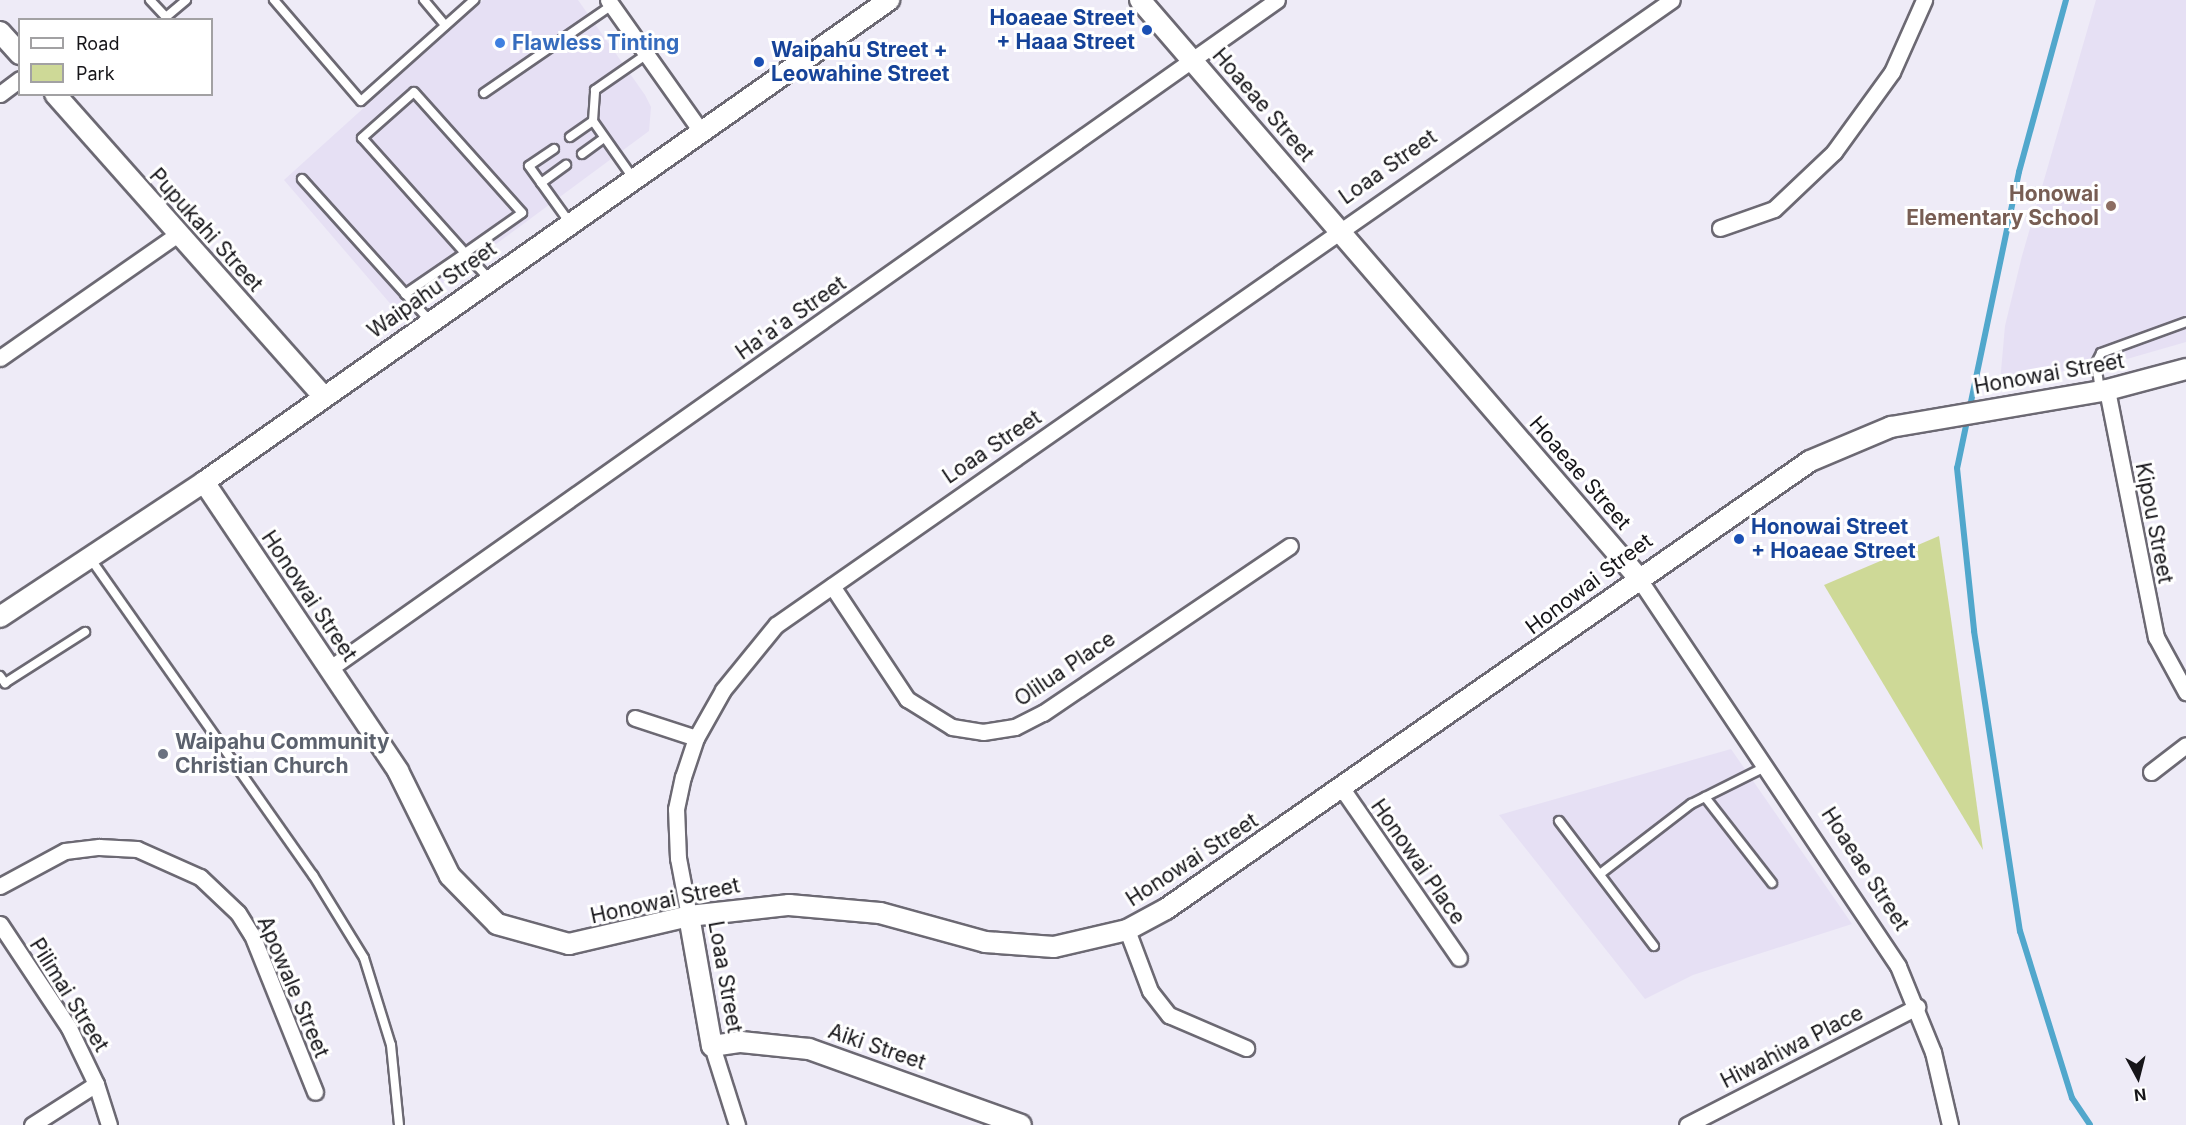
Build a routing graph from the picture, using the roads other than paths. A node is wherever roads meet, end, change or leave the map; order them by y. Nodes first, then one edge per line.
1 (150, 0) edge
2 (186, 0) edge
3 (274, 0) edge
4 (424, 0) edge
5 (474, 0) edge
6 (889, 0) edge
7 (1140, 0) edge
8 (1277, 0) edge
9 (1672, 0) edge
10 (1924, 0) edge
11 (610, 2) edge
12 (445, 25) junction
13 (0, 32) edge
14 (18, 52) edge
15 (646, 54) junction
16 (1193, 60) junction
17 (18, 80) edge
18 (484, 93) dead end
19 (0, 94) edge
20 (57, 96) edge
21 (592, 122) junction
22 (700, 130) junction
23 (570, 137) dead end
24 (604, 138) junction
25 (554, 149) dead end
26 (582, 154) dead end
27 (566, 165) dead end
28 (302, 178) dead end
29 (633, 178) junction
30 (541, 183) junction
31 (570, 223) junction
32 (1719, 228) dead end
33 (1339, 230) junction
34 (178, 234) junction
35 (465, 253) junction
36 (489, 279) junction
37 (405, 294) junction
38 (430, 321) junction
39 (2186, 322) edge
40 (0, 358) edge
41 (2186, 369) edge
42 (2104, 391) junction
43 (322, 396) junction
44 (204, 482) junction
45 (1290, 546) dead end
46 (89, 557) junction
47 (1637, 576) junction
48 (832, 586) junction
49 (0, 617) edge
50 (85, 632) dead end
51 (329, 669) junction
52 (0, 676) edge
53 (2186, 692) edge
54 (635, 718) dead end
55 (696, 738) junction
56 (2186, 745) edge
57 (1767, 766) junction
58 (2151, 772) dead end
59 (1342, 790) junction
60 (1705, 797) junction
61 (1560, 821) dead end
62 (1600, 874) junction
63 (1772, 883) dead end
64 (0, 886) edge
65 (690, 916) junction
66 (0, 924) edge
67 (1127, 930) junction
68 (1654, 946) dead end
69 (1459, 958) dead end
70 (1917, 1007) junction
71 (712, 1046) junction
72 (1246, 1048) dead end
73 (96, 1083) junction
74 (315, 1092) dead end
75 (32, 1125) edge
76 (109, 1125) edge
77 (399, 1125) edge
78 (737, 1125) edge
79 (1021, 1125) edge
80 (1687, 1125) edge
81 (1950, 1125) edge

1 - 2 lane
3 - 12 lane
4 - 12 lane
5 - 12 lane
6 - 22 street, Waipahu Street
7 - 16 street, Hoaeae Street
8 - 16 street, Ha'a'a Street
9 - 33 street, Loaa Street
10 - 32 street
11 - 15 street
11 - 18 lane
13 - 14 street
15 - 21 lane
15 - 22 street
16 - 33 street, Hoaeae Street
16 - 51 street, Ha'a'a Street
17 - 19 street
20 - 34 street, Pupukahi Street
21 - 23 lane
21 - 24 lane
22 - 29 street, Waipahu Street
24 - 26 lane
24 - 29 lane
25 - 30 lane
27 - 30 lane
28 - 37 lane
29 - 31 street, Waipahu Street
30 - 31 lane
31 - 36 street, Waipahu Street
33 - 47 street, Hoaeae Street
33 - 48 street, Loaa Street
34 - 40 street
34 - 43 street, Pupukahi Street
35 - 35 lane
35 - 36 lane
35 - 37 lane
36 - 38 street, Waipahu Street
37 - 38 lane
38 - 43 street, Waipahu Street
39 - 42 lane
41 - 42 street, Honowai Street
42 - 47 street, Honowai Street
42 - 53 street, Kipou Street
43 - 44 street, Waipahu Street
44 - 46 street, Waipahu Street
44 - 51 street, Honowai Street
45 - 48 street, Olilua Place
46 - 49 street, Waipahu Street
46 - 77 lane
47 - 57 street, Hoaeae Street
47 - 59 street, Honowai Street
48 - 55 street, Loaa Street
50 - 52 lane
51 - 65 street, Honowai Street
54 - 55 street
55 - 65 street, Loaa Street
56 - 58 street
57 - 60 lane
57 - 70 street, Hoaeae Street
59 - 67 street, Honowai Street
59 - 69 street, Honowai Place
60 - 62 lane
60 - 63 lane
61 - 62 lane
62 - 68 lane
64 - 74 street, Apowale Street
65 - 67 street, Honowai Street
65 - 71 street, Loaa Street
66 - 73 street, Pilimai Street
67 - 72 street
70 - 80 street, Hiwahiwa Place
70 - 81 street, Hoaeae Street
71 - 78 street, Loaa Street
71 - 79 street, Aiki Street
73 - 75 street
73 - 76 street, Pilimai Street

